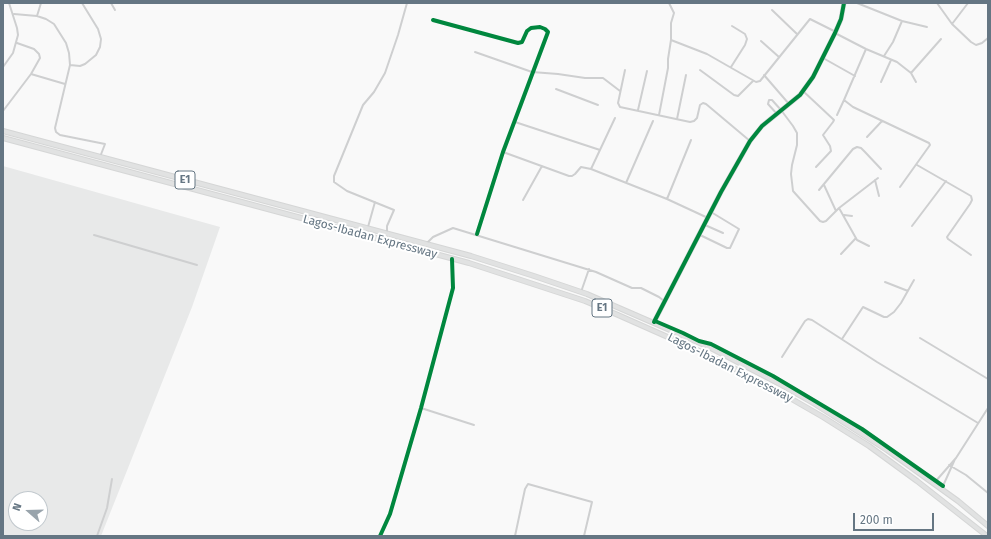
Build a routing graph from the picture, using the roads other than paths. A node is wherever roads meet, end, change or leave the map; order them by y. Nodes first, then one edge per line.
1 (9, 3) edge
2 (41, 3) edge
3 (82, 3) edge
4 (111, 3) edge
5 (407, 3) edge
6 (669, 3) edge
7 (844, 3) edge
8 (857, 3) edge
9 (937, 3) edge
10 (968, 3) edge
11 (115, 10) dead end
12 (772, 10) dead end
13 (14, 14) junction
14 (37, 16) junction
15 (433, 20) dead end
16 (902, 21) junction
17 (952, 24) junction
18 (732, 26) dead end
19 (927, 27) dead end
20 (835, 33) junction
21 (797, 35) junction
22 (988, 38) edge
23 (941, 39) dead end
24 (671, 40) junction
25 (761, 41) dead end
26 (17, 43) junction
27 (866, 50) junction
28 (475, 52) dead end
29 (884, 56) junction
30 (779, 57) junction
31 (823, 58) junction
32 (891, 60) junction
33 (70, 65) junction
34 (3, 67) edge
35 (731, 67) junction
36 (625, 70) dead end
37 (700, 70) dead end
38 (647, 71) dead end
39 (532, 72) junction
40 (911, 73) junction
41 (32, 74) junction
42 (686, 75) dead end
43 (764, 75) junction
44 (855, 76) junction
45 (753, 81) junction
46 (881, 82) dead end
47 (916, 82) dead end
48 (65, 84) junction
49 (556, 89) dead end
50 (620, 91) junction
51 (803, 91) junction
52 (844, 100) junction
53 (789, 104) junction
54 (598, 105) dead end
55 (638, 110) junction
56 (781, 110) junction
57 (3, 111) edge
58 (777, 114) junction
59 (659, 115) junction
60 (837, 115) dead end
61 (615, 118) dead end
62 (677, 119) junction
63 (653, 121) dead end
64 (882, 121) junction
65 (515, 122) junction
66 (3, 130) edge
67 (867, 137) dead end
68 (3, 138) edge
69 (691, 140) dead end
70 (750, 141) junction
71 (600, 150) junction
72 (503, 152) junction
73 (100, 157) junction
74 (917, 164) junction
75 (542, 166) junction
76 (816, 167) dead end
77 (591, 169) junction
78 (881, 169) dead end
79 (946, 181) junction
80 (626, 183) junction
81 (823, 184) junction
82 (900, 187) dead end
83 (819, 190) dead end
84 (879, 196) dead end
85 (668, 199) junction
86 (523, 200) dead end
87 (375, 202) junction
88 (840, 208) junction
89 (836, 211) junction
90 (711, 212) junction
91 (844, 215) junction
92 (852, 216) dead end
93 (708, 218) junction
94 (705, 224) junction
95 (912, 226) dead end
96 (367, 229) junction
97 (723, 233) dead end
98 (387, 234) junction
99 (477, 234) junction
100 (94, 235) dead end
101 (700, 235) junction
102 (856, 238) junction
103 (426, 244) junction
104 (869, 246) dead end
105 (841, 254) dead end
106 (972, 255) dead end
107 (452, 259) junction
108 (197, 265) dead end
109 (589, 269) junction
110 (914, 280) dead end
111 (885, 282) dead end
112 (908, 291) junction
113 (581, 292) junction
114 (665, 302) junction
115 (655, 322) junction
116 (920, 338) dead end
117 (842, 339) junction
118 (782, 357) dead end
119 (988, 379) edge
120 (421, 408) junction
121 (988, 408) edge
122 (978, 424) junction
123 (474, 425) dead end
124 (956, 458) junction
125 (949, 465) junction
126 (952, 467) junction
127 (112, 479) dead end
128 (935, 482) junction
129 (942, 487) junction
130 (988, 493) edge
131 (988, 526) edge
132 (97, 536) edge
133 (380, 536) edge
134 (515, 536) edge
135 (584, 536) edge
136 (987, 536) edge

1 - 13 street
2 - 14 street
3 - 33 street
4 - 11 street
5 - 87 street
6 - 24 street
7 - 20 street
8 - 16 street
9 - 17 street
10 - 17 street
12 - 21 street
13 - 14 street
13 - 26 street
14 - 33 street
15 - 39 street
16 - 19 street
16 - 29 street
17 - 22 street
18 - 35 street
20 - 21 street
20 - 27 street
20 - 31 street
21 - 30 street
23 - 40 street
24 - 35 street
24 - 59 street
25 - 30 street
26 - 34 street
26 - 41 street
27 - 29 street
27 - 44 street
28 - 39 street
29 - 32 street
30 - 43 street
31 - 44 street
31 - 51 street
32 - 40 street
32 - 46 street
33 - 48 street
35 - 45 street
36 - 50 street
37 - 45 street
38 - 55 street
39 - 50 street
39 - 65 street
40 - 47 street
41 - 48 street
41 - 57 street
42 - 62 street
43 - 45 street
43 - 53 street
44 - 52 street
48 - 73 street
49 - 54 street
50 - 55 street
51 - 53 street
51 - 76 street
52 - 60 street
52 - 64 street
53 - 56 street
55 - 59 street
56 - 58 street
56 - 58 street
56 - 89 street
58 - 70 street
59 - 62 street
61 - 71 street
62 - 70 street
63 - 80 street
64 - 67 street
64 - 74 street
65 - 71 street
65 - 72 street
66 - 73 highway, Lagos-Ibadan Expressway / E1
68 - 107 highway, Lagos-Ibadan Expressway / E1
69 - 85 street
70 - 90 street
71 - 77 street
72 - 75 street
72 - 99 street
73 - 96 highway, Lagos-Ibadan Expressway / E1
74 - 79 street
74 - 82 street
75 - 77 street
75 - 86 street
77 - 80 street
78 - 81 street
79 - 95 street
79 - 106 street
80 - 85 street
81 - 83 street
81 - 89 street
84 - 88 street
85 - 93 street
87 - 96 street
87 - 98 street
88 - 89 street
88 - 91 street
90 - 93 street
90 - 101 street
91 - 92 street
91 - 102 street
93 - 94 street
94 - 97 street
94 - 101 street
96 - 98 highway, Lagos-Ibadan Expressway / E1
98 - 103 highway, Lagos-Ibadan Expressway / E1
99 - 103 street
99 - 109 street
100 - 108 street
101 - 114 street
102 - 104 street
102 - 105 street
103 - 113 highway, Lagos-Ibadan Expressway / E1
107 - 120 street
107 - 136 highway, Lagos-Ibadan Expressway / E1
109 - 113 street
109 - 114 street
110 - 112 street
111 - 112 street
112 - 117 street
113 - 115 highway, Lagos-Ibadan Expressway / E1
114 - 115 street
115 - 128 highway, Lagos-Ibadan Expressway / E1
116 - 119 street
117 - 118 street
117 - 122 street
120 - 123 street
120 - 133 street
121 - 122 street
122 - 124 street
124 - 125 street
124 - 126 street
125 - 126 street
125 - 128 street
126 - 129 street
126 - 130 street
127 - 132 street
128 - 129 highway, Lagos-Ibadan Expressway / E1
129 - 131 highway, Lagos-Ibadan Expressway / E1
134 - 135 street

